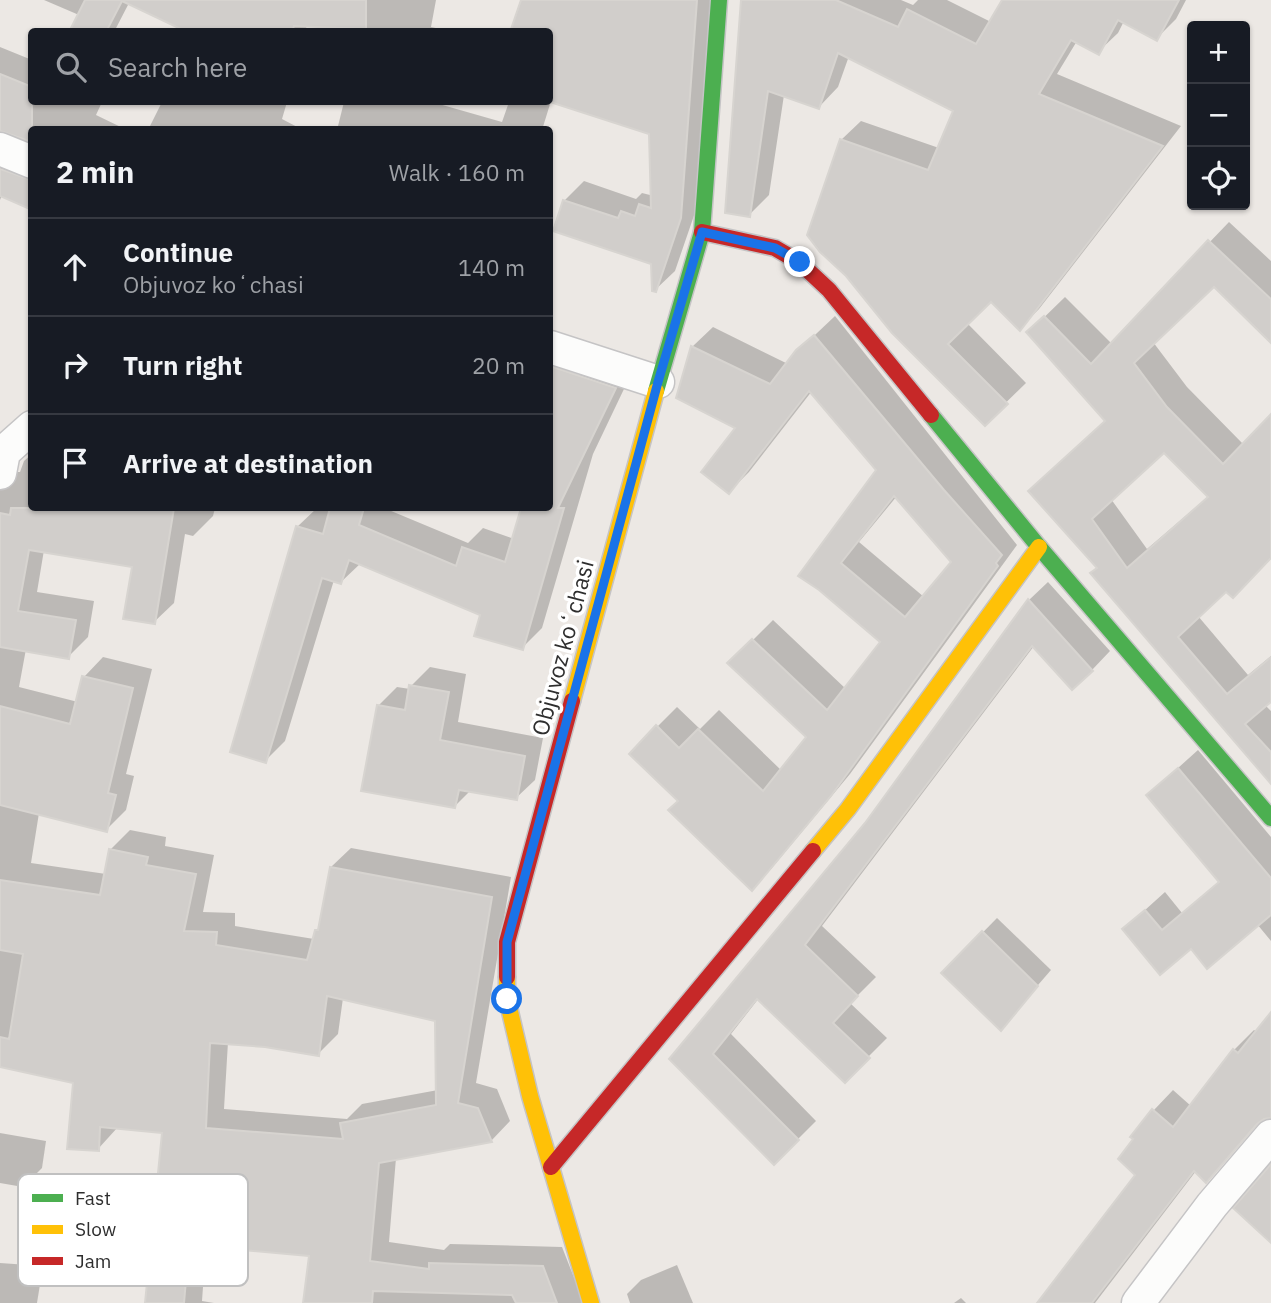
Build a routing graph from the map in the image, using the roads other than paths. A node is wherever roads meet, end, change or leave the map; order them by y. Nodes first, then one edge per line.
1 (719, 0) edge
2 (0, 149) edge
3 (28, 160) edge
4 (702, 232) junction
5 (553, 349) edge
6 (658, 382) junction
7 (28, 431) edge
8 (0, 473) edge
9 (1039, 547) junction
10 (1271, 818) edge
11 (1271, 1136) edge
12 (551, 1167) junction
13 (591, 1303) edge
14 (1138, 1303) edge

1 - 4 street, Objuvoz koʻchasi
2 - 3 street
4 - 6 street, Objuvoz koʻchasi
4 - 9 street
5 - 6 street
6 - 12 street, Objuvoz koʻchasi
7 - 8 street
9 - 10 street
9 - 12 street
11 - 14 street
12 - 13 street, Objuvoz koʻchasi

